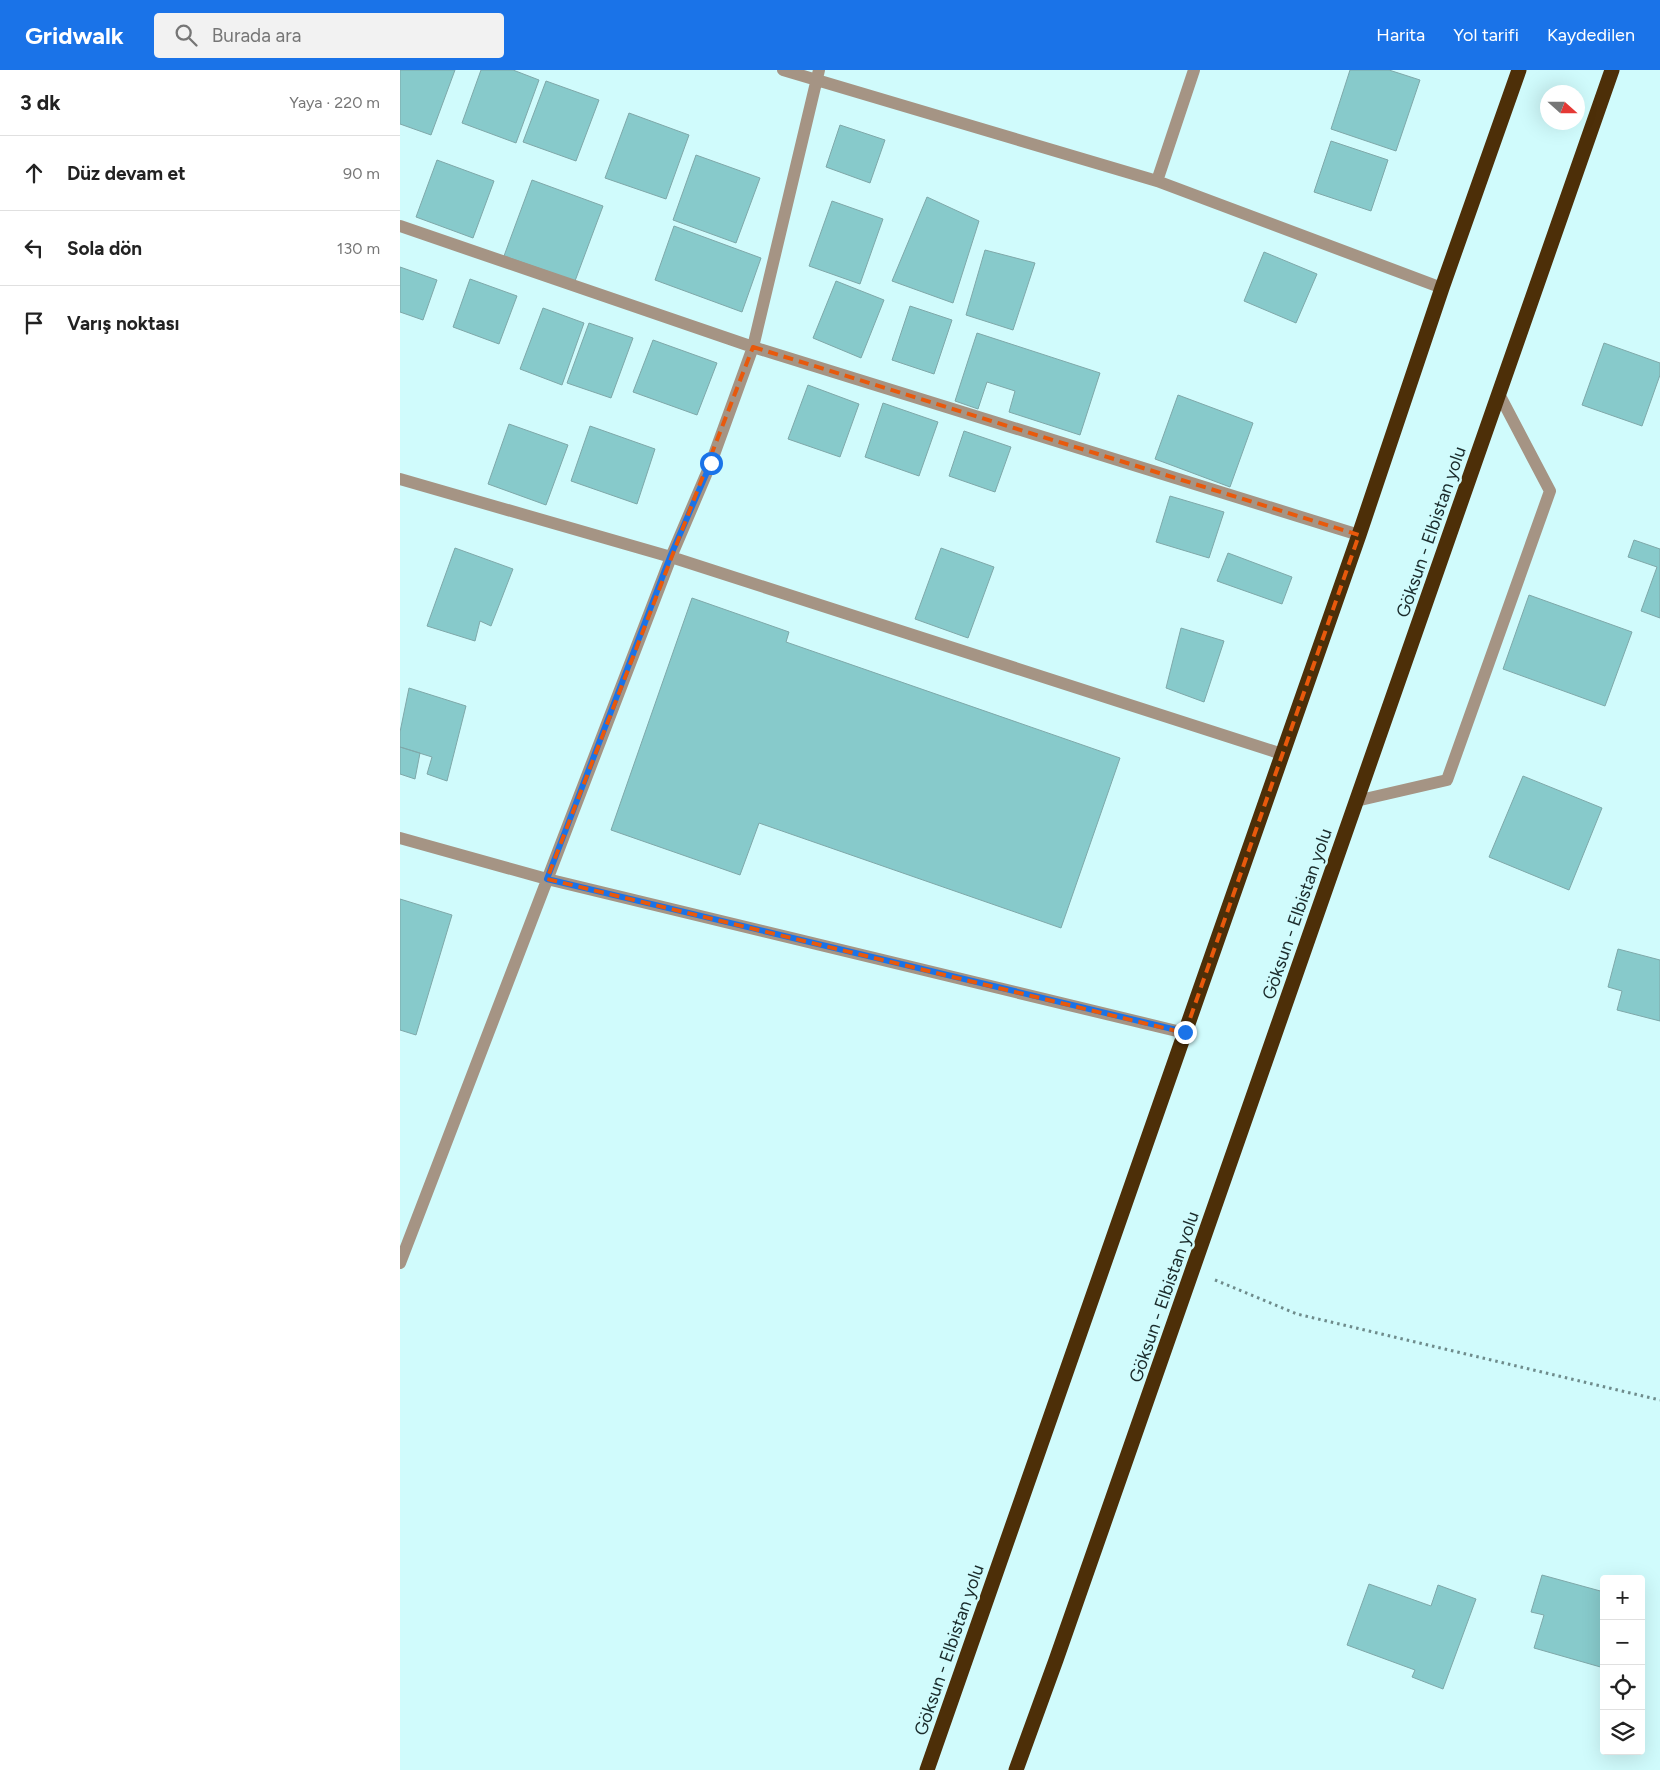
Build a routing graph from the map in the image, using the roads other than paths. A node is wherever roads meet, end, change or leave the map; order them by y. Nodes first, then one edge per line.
1 (783, 70) edge
2 (1194, 70) edge
3 (1519, 70) edge
4 (1612, 70) edge
5 (818, 75) edge
6 (1157, 181) junction
7 (400, 226) edge
8 (1442, 288) junction
9 (753, 347) junction
10 (1499, 394) junction
11 (400, 479) edge
12 (1359, 535) junction
13 (670, 557) junction
14 (1282, 754) junction
15 (1356, 801) junction
16 (400, 838) edge
17 (547, 879) junction
18 (1185, 1032) junction
19 (400, 1264) edge
20 (927, 1770) edge
21 (1016, 1770) edge

1 - 5 street
2 - 6 street
3 - 8 highway, Göksun - Elbistan yolu
4 - 10 highway, Göksun - Elbistan yolu
5 - 6 street
5 - 9 street
6 - 8 street
7 - 9 street
8 - 12 highway, Göksun - Elbistan yolu
9 - 12 street
9 - 13 street
10 - 15 highway, Göksun - Elbistan yolu
10 - 15 street
11 - 13 street
12 - 14 highway, Göksun - Elbistan yolu
13 - 14 street
13 - 17 street
14 - 18 highway, Göksun - Elbistan yolu
15 - 21 highway, Göksun - Elbistan yolu
16 - 17 street
17 - 18 street
17 - 19 street
18 - 20 highway, Göksun - Elbistan yolu

